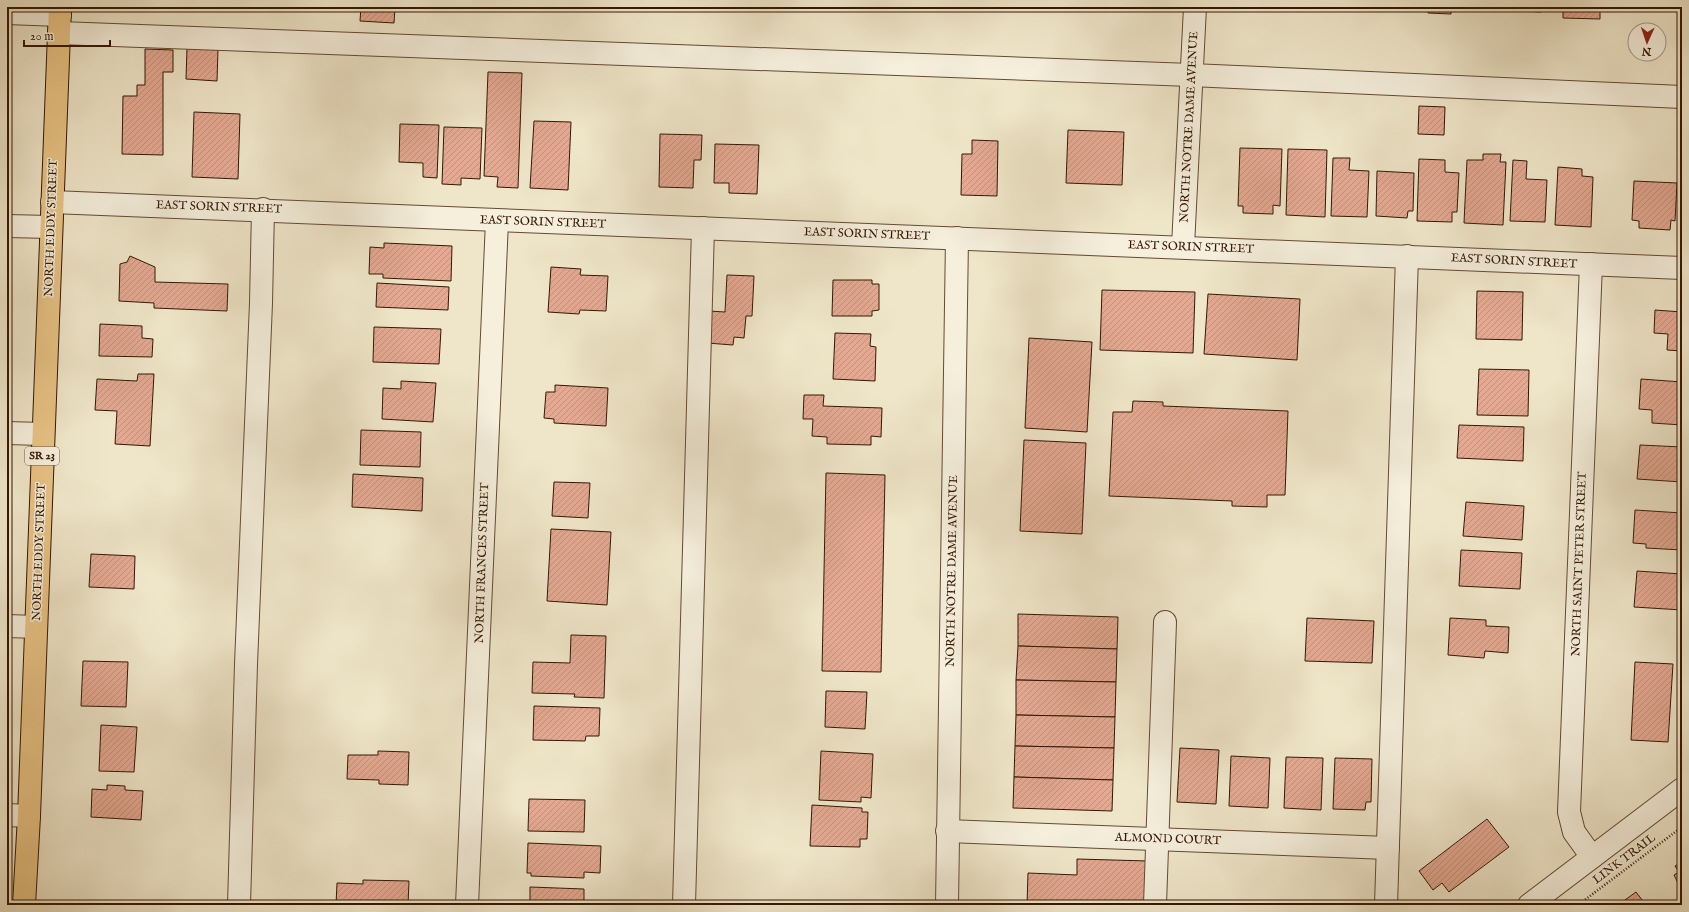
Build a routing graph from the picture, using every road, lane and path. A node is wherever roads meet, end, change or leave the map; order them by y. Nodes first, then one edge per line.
1 (1195, 7) edge
2 (7, 13) edge
3 (60, 18) edge
4 (1191, 75) junction
5 (1682, 97) edge
6 (52, 202) junction
7 (263, 209) junction
8 (497, 221) junction
9 (7, 226) edge
10 (50, 227) junction
11 (703, 228) junction
12 (957, 238) junction
13 (1184, 246) junction
14 (1407, 256) junction
15 (1591, 264) junction
16 (1682, 268) edge
17 (7, 433) edge
18 (42, 434) junction
19 (1165, 622) dead end
20 (7, 626) edge
21 (36, 627) junction
22 (1682, 789) edge
23 (7, 815) edge
24 (29, 816) junction
25 (1682, 827) edge
26 (947, 831) junction
27 (1158, 839) junction
28 (1388, 848) junction
29 (1592, 857) junction
30 (24, 905) edge
31 (239, 905) edge
32 (467, 905) edge
33 (684, 905) edge
34 (947, 905) edge
35 (1156, 905) edge
36 (1386, 905) edge
37 (1528, 905) edge
38 (1578, 905) edge

1 - 4 street, NORTH NOTRE DAME AVENUE
2 - 3 street
3 - 4 street
3 - 6 main road, NORTH EDDY STREET / SR 23
4 - 5 street
4 - 13 street, NORTH NOTRE DAME AVENUE
6 - 7 street, EAST SORIN STREET
6 - 10 main road, NORTH EDDY STREET / SR 23
7 - 8 street, EAST SORIN STREET
7 - 31 street
8 - 11 street, EAST SORIN STREET
8 - 32 street, NORTH FRANCES STREET
9 - 10 street
10 - 18 main road, NORTH EDDY STREET / SR 23
11 - 12 street, EAST SORIN STREET
11 - 33 street
12 - 13 street, EAST SORIN STREET
12 - 26 street, NORTH NOTRE DAME AVENUE
13 - 14 street, EAST SORIN STREET
14 - 15 street, EAST SORIN STREET
14 - 28 street
15 - 16 street, EAST SORIN STREET
15 - 29 street, NORTH SAINT PETER STREET
17 - 18 street
18 - 21 main road, NORTH EDDY STREET / SR 23
19 - 27 street
20 - 21 street
21 - 24 main road, NORTH EDDY STREET / SR 23
22 - 29 street
23 - 24 street
24 - 30 main road, NORTH EDDY STREET / SR 23
25 - 38 path, LINK TRAIL
26 - 27 street, ALMOND COURT
26 - 34 street, NORTH NOTRE DAME AVENUE
27 - 28 street, ALMOND COURT
27 - 35 street
28 - 36 street
29 - 37 street

